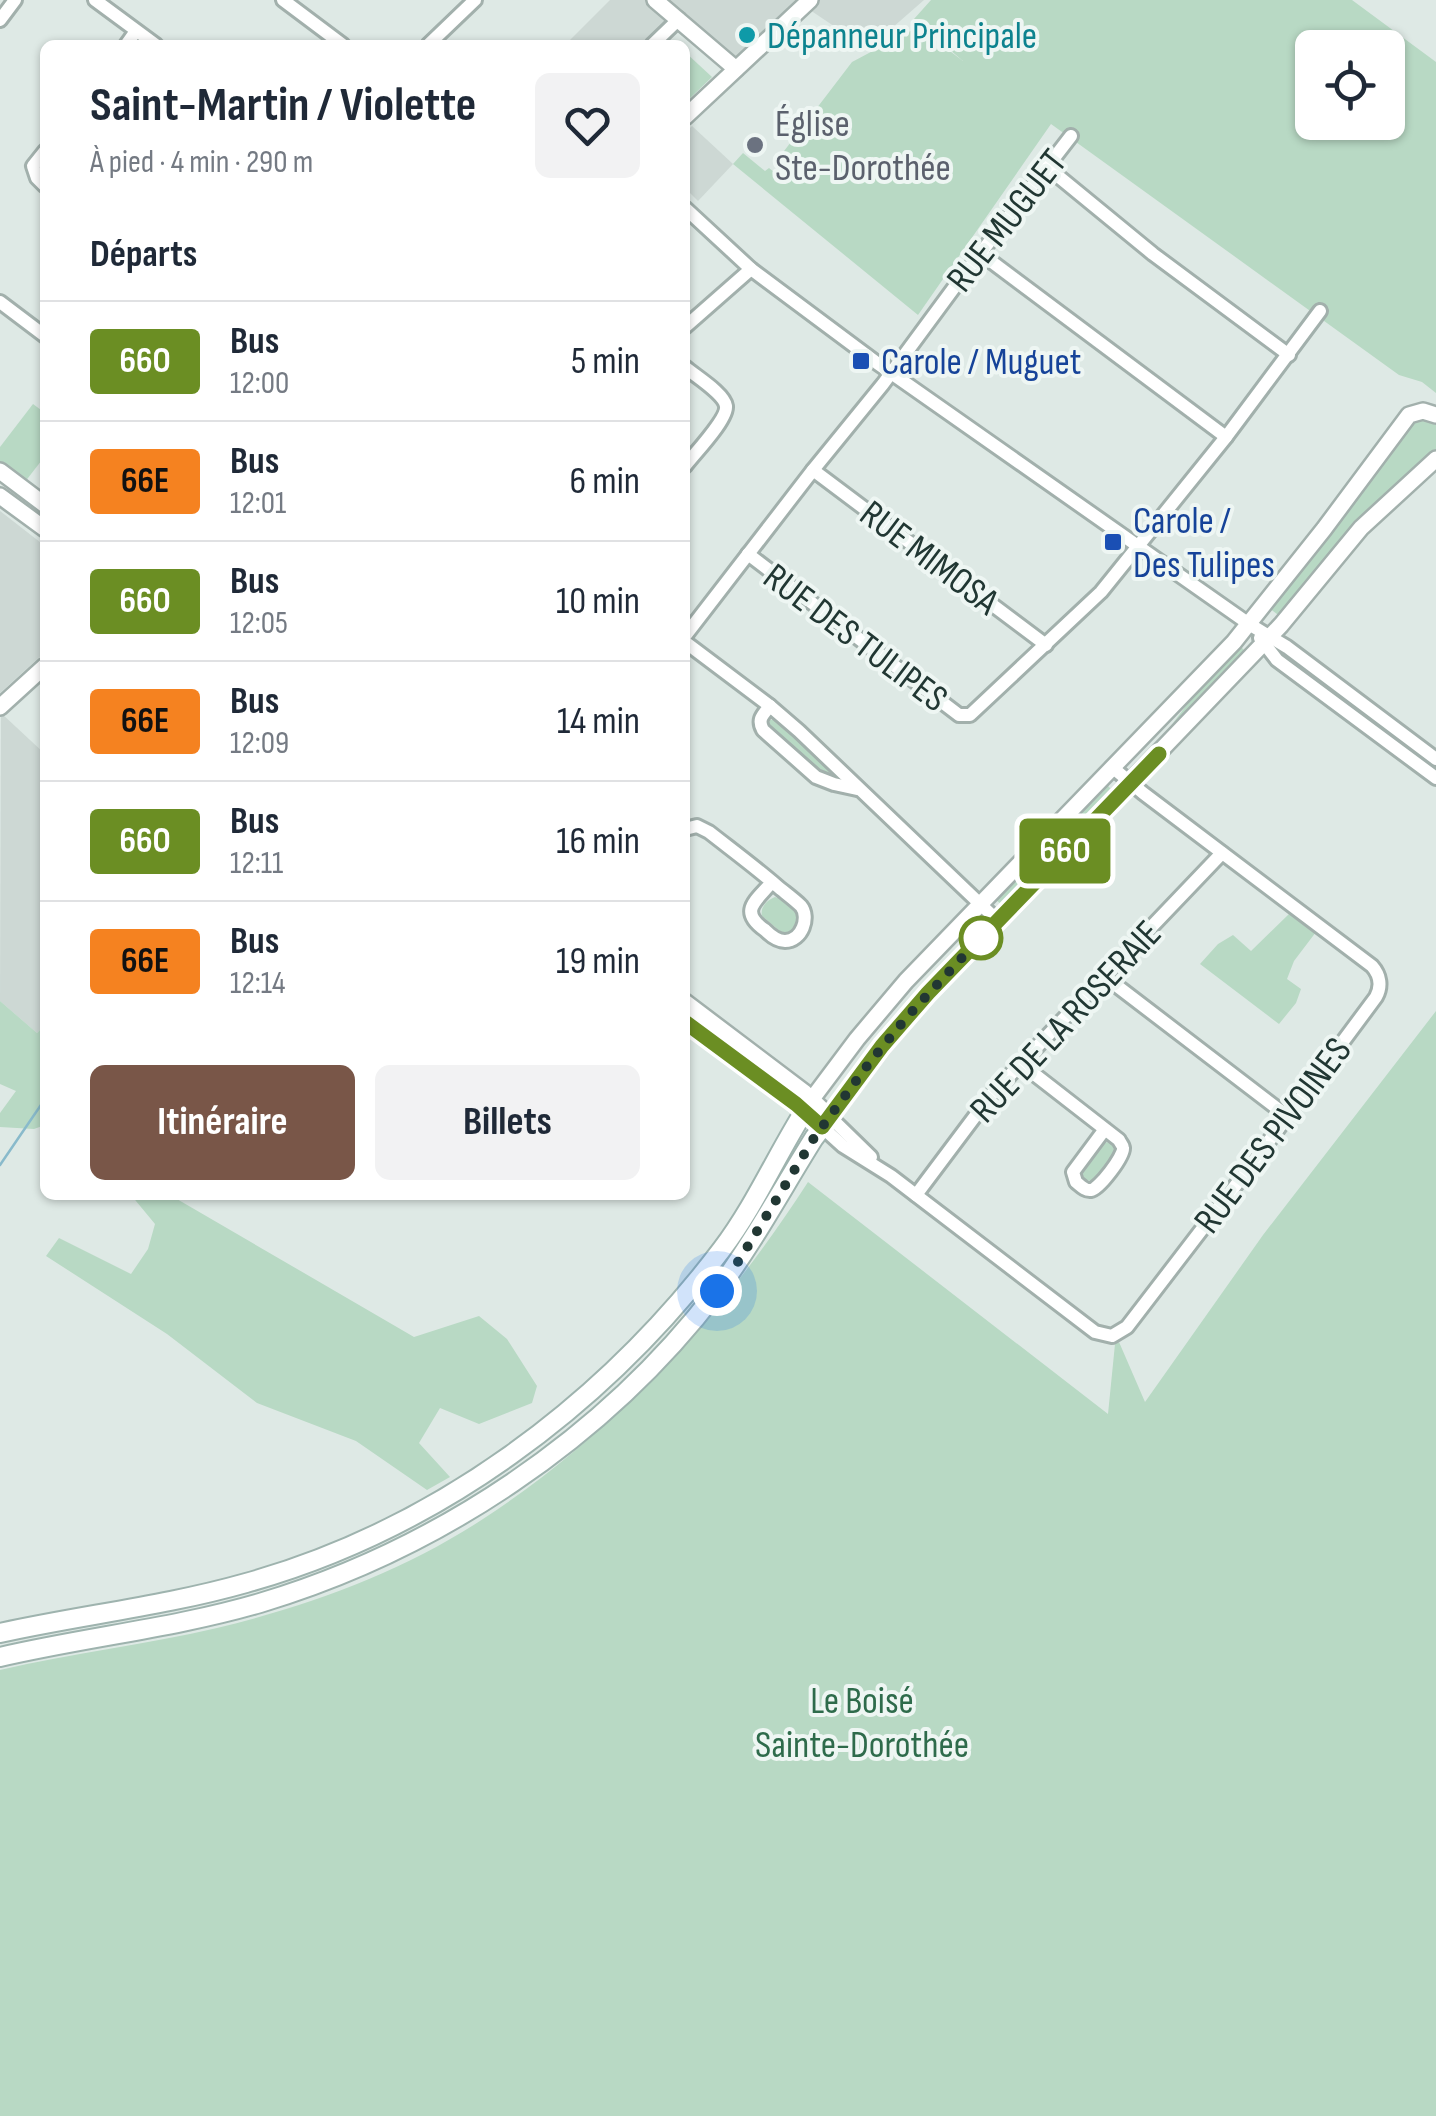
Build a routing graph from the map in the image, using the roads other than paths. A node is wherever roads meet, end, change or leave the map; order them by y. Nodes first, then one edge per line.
1 (16, 0) edge
2 (96, 0) edge
3 (283, 0) edge
4 (476, 0) edge
5 (655, 0) edge
6 (810, 0) edge
7 (679, 19) junction
8 (0, 20) edge
9 (136, 31) junction
10 (130, 40) edge
11 (149, 40) edge
12 (336, 40) edge
13 (433, 40) edge
14 (657, 40) edge
15 (736, 69) junction
16 (690, 112) edge
17 (1070, 136) dead end
18 (40, 158) edge
19 (1046, 167) junction
20 (40, 181) edge
21 (690, 213) edge
22 (980, 253) junction
23 (750, 269) junction
24 (0, 302) edge
25 (1320, 311) dead end
26 (690, 322) edge
27 (40, 332) edge
28 (1289, 355) junction
29 (690, 372) edge
30 (892, 372) junction
31 (1436, 415) edge
32 (1226, 437) junction
33 (1436, 459) edge
34 (690, 460) edge
35 (814, 470) junction
36 (0, 471) edge
37 (0, 496) edge
38 (40, 502) edge
39 (23, 514) junction
40 (40, 526) edge
41 (1137, 545) junction
42 (748, 554) junction
43 (1249, 624) junction
44 (690, 632) edge
45 (1267, 640) junction
46 (690, 643) edge
47 (1046, 644) junction
48 (40, 670) edge
49 (0, 706) edge
50 (770, 706) junction
51 (1436, 759) edge
52 (1112, 767) junction
53 (1436, 778) edge
54 (1130, 784) junction
55 (858, 789) junction
56 (690, 828) edge
57 (1222, 853) junction
58 (772, 882) junction
59 (980, 904) junction
60 (998, 921) junction
61 (1104, 976) junction
62 (690, 1006) edge
63 (690, 1025) edge
64 (1020, 1063) junction
65 (808, 1105) junction
66 (1288, 1116) junction
67 (826, 1122) junction
68 (1105, 1129) junction
69 (916, 1195) junction
70 (0, 1633) edge
71 (0, 1657) edge

1 - 8 street
2 - 9 street
3 - 12 street
4 - 13 street
5 - 7 street
6 - 15 street
7 - 14 street
7 - 15 street
9 - 10 street
9 - 11 street
15 - 16 street
17 - 19 street, RUE MUGUET
18 - 20 street
19 - 22 street, RUE MUGUET
19 - 28 street
21 - 23 street
22 - 30 street, RUE MUGUET
22 - 32 street
23 - 26 street
23 - 30 street
24 - 27 street
25 - 28 street, RUE DES TULIPES
28 - 32 street, RUE DES TULIPES
29 - 34 street
30 - 35 street, RUE MUGUET
30 - 41 street
31 - 43 street
32 - 41 street, RUE DES TULIPES
33 - 45 street
35 - 42 street, RUE MUGUET
35 - 47 street, RUE MIMOSA
36 - 38 street
37 - 39 street
38 - 39 street
39 - 40 street
41 - 43 street
41 - 47 street, RUE DES TULIPES
42 - 44 street, RUE MUGUET
42 - 47 street, RUE DES TULIPES
43 - 45 street
43 - 52 street
45 - 51 street
45 - 53 street
45 - 54 street
46 - 50 street
48 - 49 street
50 - 55 street
50 - 55 street
52 - 54 street, RUE DES PIVOINES
52 - 59 street
54 - 57 street, RUE DES PIVOINES
54 - 60 street
55 - 59 street
56 - 58 street
57 - 61 street, RUE DE LA ROSERAIE
57 - 66 street, RUE DES PIVOINES
58 - 58 street
59 - 60 street
59 - 65 street
60 - 67 street
61 - 64 street, RUE DE LA ROSERAIE
61 - 66 street
62 - 65 street
63 - 65 street
64 - 68 street
64 - 69 street, RUE DE LA ROSERAIE
65 - 67 street
65 - 70 main road
66 - 69 street, RUE DES PIVOINES
67 - 69 street, RUE DES PIVOINES
67 - 71 main road
68 - 68 street

